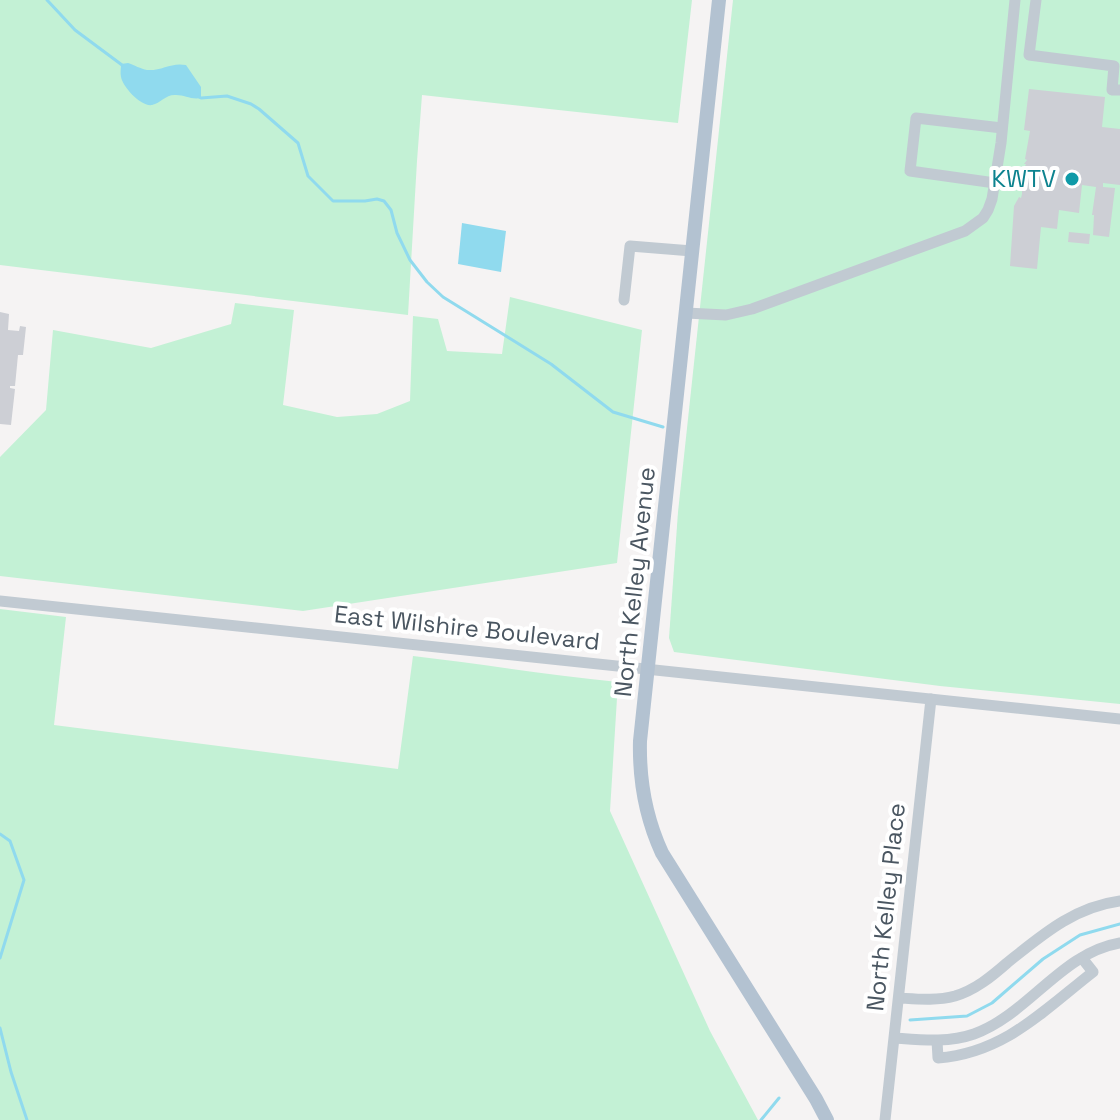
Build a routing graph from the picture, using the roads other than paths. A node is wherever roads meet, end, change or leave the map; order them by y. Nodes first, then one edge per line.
1 (719, 0) edge
2 (1015, 0) edge
3 (1036, 0) edge
4 (1120, 90) edge
5 (1002, 128) junction
6 (995, 183) junction
7 (692, 251) junction
8 (624, 300) dead end
9 (686, 313) junction
10 (0, 601) edge
11 (648, 670) junction
12 (931, 699) junction
13 (1120, 719) edge
14 (1120, 901) edge
15 (1120, 943) edge
16 (1082, 958) junction
17 (899, 998) junction
18 (895, 1038) junction
19 (937, 1041) junction
20 (827, 1120) edge
21 (885, 1120) edge

1 - 7 main road, North Kelley Avenue
2 - 5 street
3 - 4 street
5 - 6 street
5 - 6 street
6 - 9 street
7 - 8 street
7 - 9 main road, North Kelley Avenue
9 - 11 main road, North Kelley Avenue
10 - 11 street, East Wilshire Boulevard
11 - 12 street, East Wilshire Boulevard
11 - 20 main road, North Kelley Avenue
12 - 13 street, East Wilshire Boulevard
12 - 17 street, North Kelley Place
14 - 17 street
15 - 16 street
16 - 19 street
16 - 19 street
17 - 18 street, North Kelley Place
18 - 19 street
18 - 21 street, North Kelley Place

